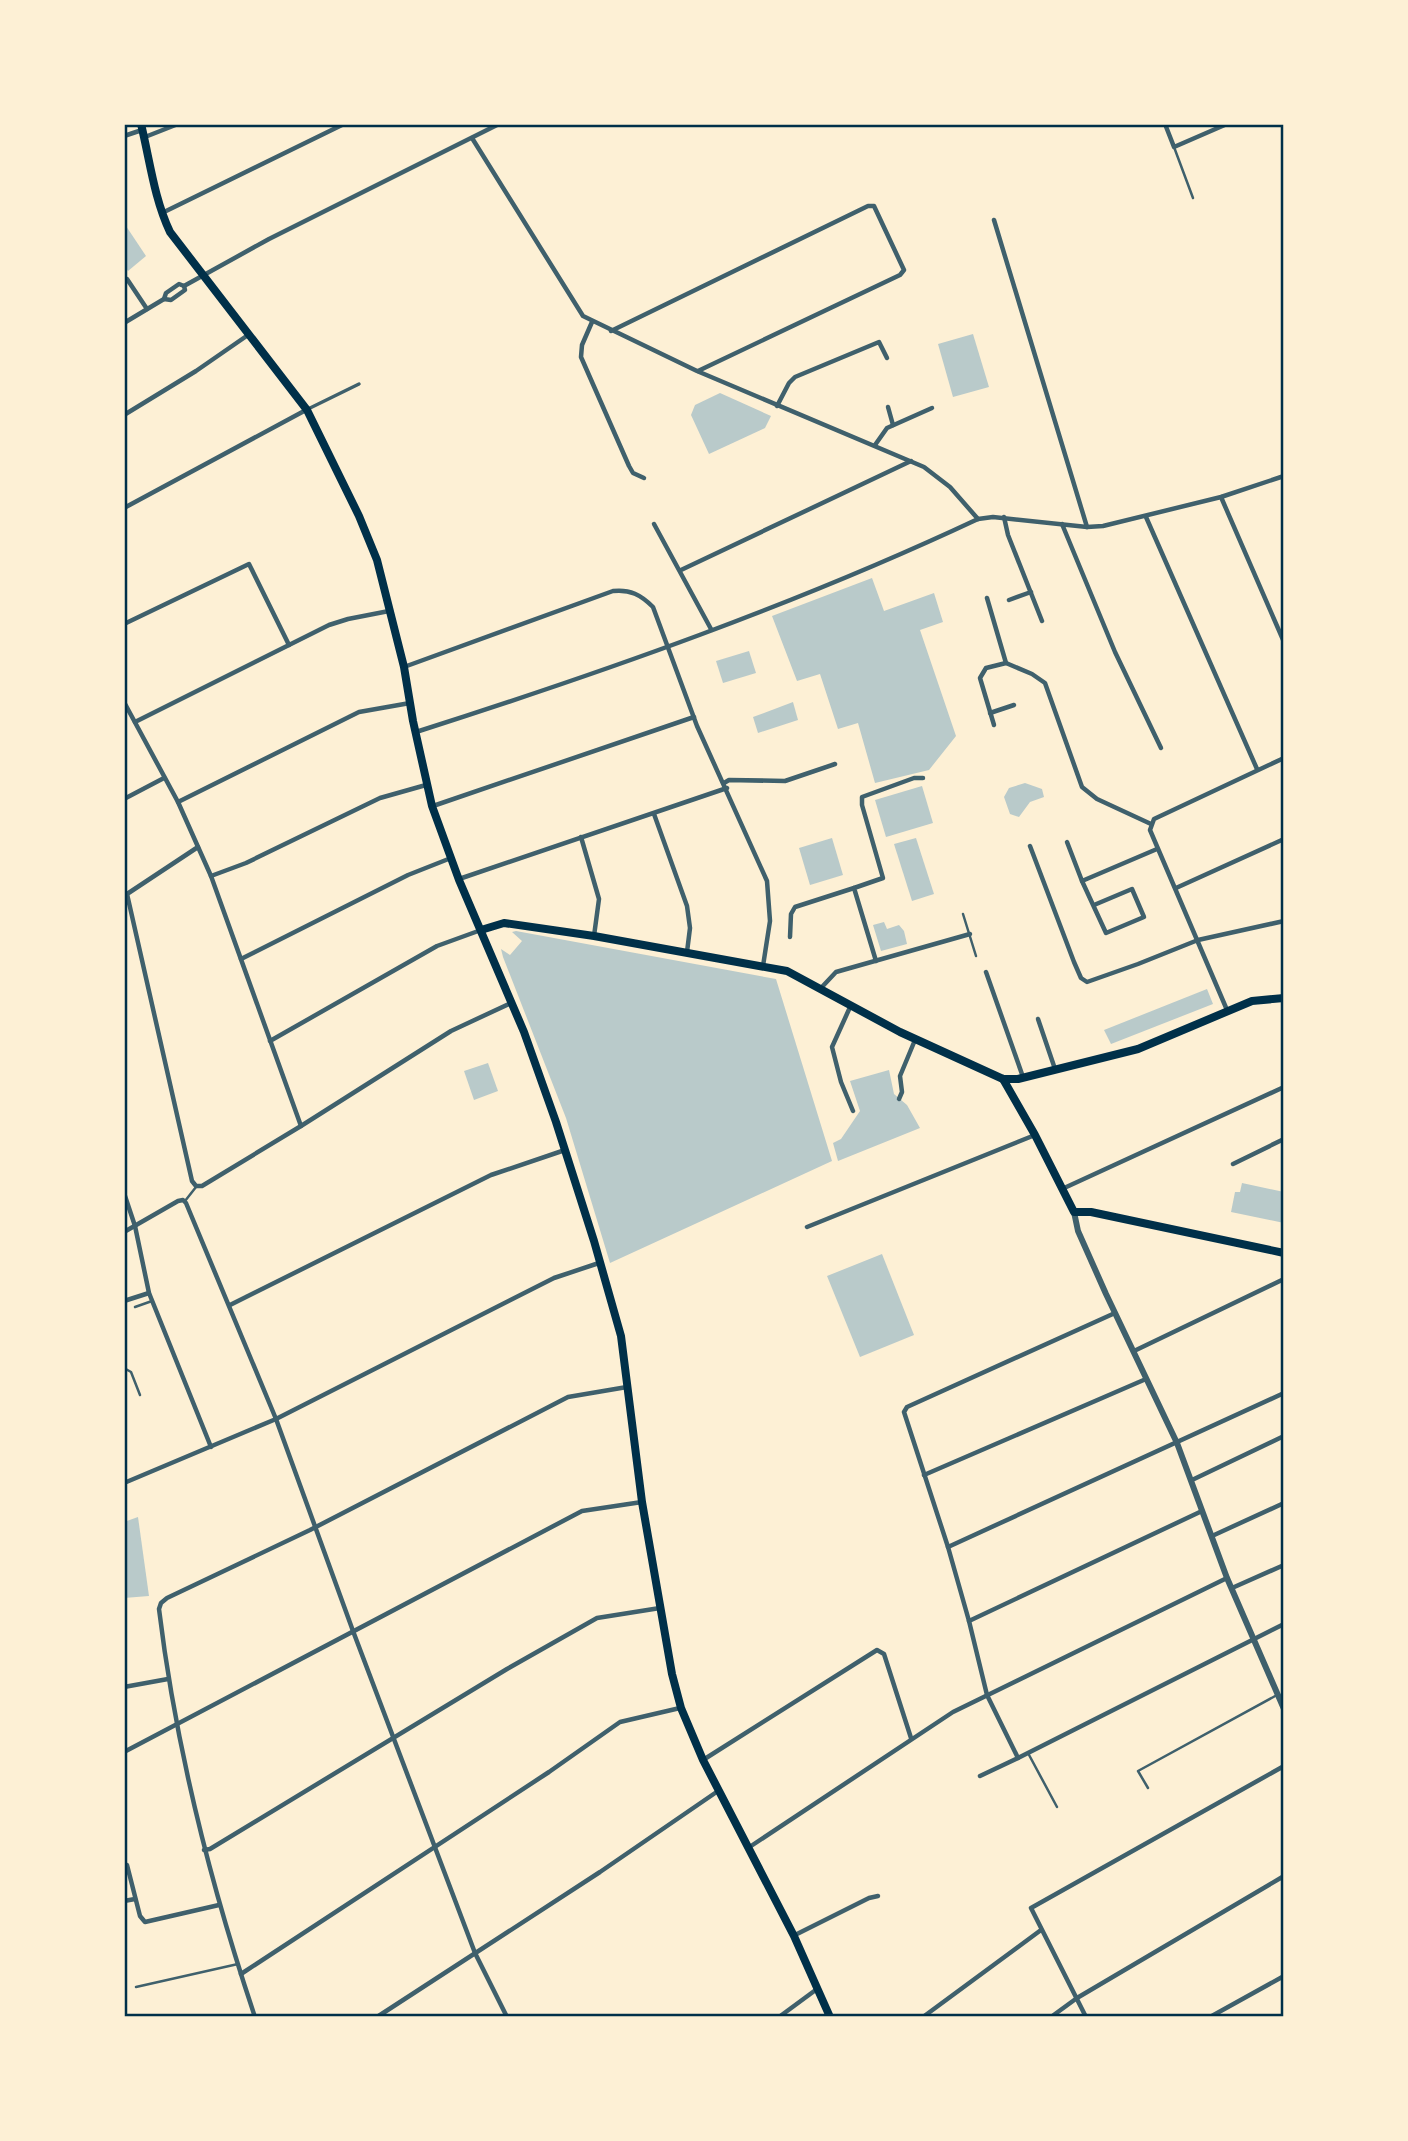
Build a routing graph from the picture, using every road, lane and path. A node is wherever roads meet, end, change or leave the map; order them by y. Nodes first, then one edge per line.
1 (178, 124) edge
2 (344, 124) edge
3 (499, 124) edge
4 (1165, 124) edge
5 (1227, 124) edge
6 (142, 130) edge
7 (124, 136) edge
8 (472, 138) junction
9 (1174, 147) junction
10 (1193, 198) dead end
11 (161, 214) junction
12 (994, 220) dead end
13 (202, 276) junction
14 (127, 279) dead end
15 (147, 309) junction
16 (592, 322) junction
17 (124, 323) edge
18 (611, 331) junction
19 (248, 335) junction
20 (887, 358) dead end
21 (697, 371) junction
22 (359, 384) dead end
23 (777, 405) junction
24 (888, 407) dead end
25 (932, 408) dead end
26 (307, 410) junction
27 (124, 415) edge
28 (893, 425) junction
29 (875, 445) junction
30 (912, 461) junction
31 (1284, 475) edge
32 (644, 478) dead end
33 (1221, 497) junction
34 (124, 508) edge
35 (1004, 517) junction
36 (1145, 517) junction
37 (978, 519) junction
38 (654, 524) dead end
39 (1062, 524) junction
40 (1087, 527) junction
41 (681, 570) junction
42 (1031, 592) junction
43 (987, 598) dead end
44 (1009, 600) dead end
45 (391, 610) junction
46 (1042, 621) dead end
47 (124, 624) edge
48 (711, 629) junction
49 (1284, 642) edge
50 (289, 645) junction
51 (667, 646) junction
52 (1006, 663) junction
53 (404, 667) junction
54 (124, 702) edge
55 (410, 703) junction
56 (1014, 705) dead end
57 (126, 710) edge
58 (990, 713) junction
59 (694, 717) junction
60 (135, 722) junction
61 (994, 726) dead end
62 (415, 732) junction
63 (1161, 748) dead end
64 (1284, 758) edge
65 (835, 764) dead end
66 (1257, 769) junction
67 (164, 778) junction
68 (923, 778) dead end
69 (724, 782) junction
70 (426, 785) junction
71 (727, 788) junction
72 (124, 799) edge
73 (178, 802) junction
74 (432, 806) junction
75 (654, 814) junction
76 (1151, 824) junction
77 (581, 837) junction
78 (1284, 839) edge
79 (1067, 842) dead end
80 (1030, 846) dead end
81 (198, 847) junction
82 (1157, 849) junction
83 (451, 858) junction
84 (211, 876) junction
85 (458, 880) junction
86 (1082, 881) junction
87 (854, 888) junction
88 (1176, 888) junction
89 (126, 895) edge
90 (1094, 905) junction
91 (963, 914) dead end
92 (1284, 921) edge
93 (481, 930) junction
94 (970, 934) junction
95 (594, 936) junction
96 (790, 937) dead end
97 (1198, 940) junction
98 (687, 952) junction
99 (976, 956) dead end
100 (240, 959) junction
101 (876, 961) junction
102 (763, 966) junction
103 (986, 972) dead end
104 (821, 988) junction
105 (1284, 998) edge
106 (511, 1003) junction
107 (851, 1004) junction
108 (1227, 1010) junction
109 (1038, 1019) dead end
110 (916, 1040) junction
111 (270, 1041) junction
112 (1055, 1069) junction
113 (1024, 1078) junction
114 (1003, 1079) junction
115 (1284, 1087) edge
116 (899, 1099) dead end
117 (853, 1111) dead end
118 (301, 1126) junction
119 (1035, 1135) junction
120 (1284, 1139) edge
121 (566, 1150) junction
122 (1233, 1164) dead end
123 (196, 1186) junction
124 (1062, 1189) junction
125 (124, 1193) edge
126 (185, 1201) junction
127 (1074, 1212) junction
128 (135, 1226) junction
129 (807, 1227) dead end
130 (124, 1232) edge
131 (1284, 1254) edge
132 (601, 1263) junction
133 (1284, 1279) edge
134 (149, 1293) junction
135 (124, 1301) edge
136 (152, 1301) junction
137 (230, 1305) junction
138 (135, 1307) dead end
139 (1115, 1313) junction
140 (1133, 1352) junction
141 (124, 1368) edge
142 (1146, 1379) junction
143 (628, 1387) junction
144 (1284, 1393) edge
145 (140, 1395) dead end
146 (276, 1419) junction
147 (1284, 1436) edge
148 (1177, 1443) junction
149 (211, 1447) junction
150 (924, 1475) junction
151 (1192, 1480) junction
152 (124, 1483) edge
153 (642, 1502) junction
154 (1284, 1503) edge
155 (1203, 1510) junction
156 (315, 1527) junction
157 (1212, 1535) junction
158 (948, 1547) junction
159 (1284, 1565) edge
160 (1227, 1578) junction
161 (1231, 1588) junction
162 (660, 1608) junction
163 (969, 1621) junction
164 (1284, 1624) edge
165 (353, 1631) junction
166 (1252, 1640) junction
167 (168, 1679) junction
168 (124, 1687) edge
169 (1280, 1693) edge
170 (987, 1695) junction
171 (681, 1708) junction
172 (1284, 1709) edge
173 (177, 1725) junction
174 (394, 1738) junction
175 (911, 1738) junction
176 (124, 1752) edge
177 (1028, 1753) junction
178 (1018, 1758) junction
179 (703, 1760) junction
180 (1284, 1766) edge
181 (980, 1776) dead end
182 (1148, 1788) dead end
183 (718, 1791) junction
184 (1057, 1807) dead end
185 (434, 1847) junction
186 (748, 1847) junction
187 (204, 1850) junction
188 (127, 1865) dead end
189 (1284, 1876) edge
190 (878, 1896) dead end
191 (135, 1899) junction
192 (124, 1901) edge
193 (219, 1905) junction
194 (1041, 1930) junction
195 (794, 1936) junction
196 (475, 1953) junction
197 (238, 1964) junction
198 (241, 1974) junction
199 (1284, 1976) edge
200 (136, 1987) dead end
201 (817, 1989) junction
202 (1077, 1998) junction
203 (256, 2017) edge
204 (377, 2017) edge
205 (507, 2017) edge
206 (779, 2017) edge
207 (830, 2017) edge
208 (923, 2017) edge
209 (1051, 2017) edge
210 (1086, 2017) edge
211 (1210, 2017) edge

1 - 6 street
2 - 11 street
3 - 8 street
4 - 9 street
5 - 9 street
6 - 7 street
6 - 11 main road
8 - 13 street
8 - 16 street
9 - 10 lane
11 - 13 main road
12 - 40 street
13 - 15 street
13 - 19 main road
14 - 15 street
15 - 17 street
16 - 18 street
16 - 32 street
18 - 21 street
18 - 21 street
19 - 26 main road
19 - 27 street
20 - 23 street
21 - 23 street
22 - 26 street
23 - 29 street
24 - 28 street
25 - 28 street
26 - 34 street
26 - 45 main road
28 - 29 street
29 - 30 street
30 - 37 street
30 - 41 street
31 - 33 street
33 - 36 street
33 - 49 street
35 - 37 street
35 - 39 street
35 - 42 street
36 - 40 street
36 - 66 street
37 - 48 street
38 - 41 street
39 - 40 street
39 - 63 street
41 - 48 street
42 - 44 street
42 - 46 street
43 - 52 street
45 - 50 street
45 - 53 main road
47 - 50 street
48 - 51 street
50 - 60 street
51 - 53 street
51 - 59 street
51 - 62 street
52 - 58 street
52 - 76 street
53 - 55 main road
54 - 57 street
55 - 62 main road
55 - 73 street
56 - 58 street
57 - 60 street
58 - 61 street
59 - 69 street
59 - 74 street
60 - 67 street
62 - 70 main road
64 - 66 street
65 - 69 street
66 - 76 street
67 - 72 street
67 - 73 street
68 - 87 street
69 - 71 street
70 - 74 main road
70 - 84 street
71 - 75 street
71 - 102 street
73 - 81 street
74 - 83 main road
75 - 77 street
75 - 98 street
76 - 82 street
77 - 85 street
77 - 95 street
78 - 88 street
79 - 86 street
80 - 97 street
81 - 84 street
81 - 89 street
82 - 86 street
82 - 88 street
83 - 85 main road
83 - 100 street
84 - 100 street
85 - 93 main road
86 - 90 street
87 - 96 street
87 - 101 street
88 - 97 street
89 - 123 street
90 - 90 street
91 - 94 lane
92 - 97 street
93 - 95 main road
93 - 106 main road
93 - 111 street
94 - 99 lane
94 - 101 street
95 - 98 main road
97 - 108 street
98 - 102 main road
100 - 111 street
101 - 104 street
102 - 104 main road
103 - 113 street
104 - 107 main road
105 - 108 main road
106 - 118 street
106 - 121 main road
107 - 110 main road
107 - 117 street
108 - 112 main road
109 - 112 street
110 - 114 main road
110 - 116 street
111 - 118 street
112 - 113 main road
113 - 114 main road
114 - 119 main road
115 - 124 street
118 - 123 street
119 - 124 main road
119 - 129 street
120 - 122 street
121 - 132 main road
121 - 137 street
123 - 126 lane
124 - 127 main road
125 - 128 street
126 - 128 street
126 - 137 street
127 - 131 main road
127 - 139 street
128 - 130 street
128 - 134 street
132 - 143 main road
132 - 146 street
133 - 140 street
134 - 135 street
134 - 136 street
136 - 138 lane
136 - 149 street
137 - 146 street
139 - 140 street
139 - 150 street
140 - 142 street
141 - 145 lane
142 - 148 street
142 - 150 street
143 - 153 main road
143 - 156 street
144 - 148 street
146 - 149 street
146 - 156 street
147 - 151 street
148 - 151 street
148 - 158 street
149 - 152 street
150 - 158 street
151 - 155 street
153 - 162 main road
153 - 165 street
154 - 157 street
155 - 157 street
155 - 163 street
156 - 165 street
156 - 167 street
157 - 160 street
158 - 163 street
159 - 161 street
160 - 161 street
160 - 170 street
161 - 166 street
162 - 171 main road
162 - 174 street
163 - 170 street
164 - 166 street
165 - 173 street
165 - 174 street
166 - 169 street
166 - 177 street
167 - 168 street
167 - 173 street
169 - 172 street
169 - 182 lane
170 - 175 street
170 - 178 street
171 - 179 main road
171 - 185 street
173 - 176 street
173 - 187 street
174 - 185 street
174 - 187 street
175 - 179 street
175 - 186 street
177 - 178 street
177 - 184 lane
178 - 181 street
179 - 183 main road
180 - 194 street
183 - 186 main road
183 - 196 street
185 - 196 street
185 - 198 street
186 - 195 main road
187 - 193 street
188 - 191 street
189 - 202 street
190 - 195 street
191 - 192 street
191 - 193 street
193 - 197 street
194 - 202 street
194 - 208 street
195 - 201 main road
196 - 204 street
196 - 205 street
197 - 198 street
197 - 200 lane
198 - 203 street
199 - 211 street
201 - 206 street
201 - 207 main road
202 - 209 street
202 - 210 street

